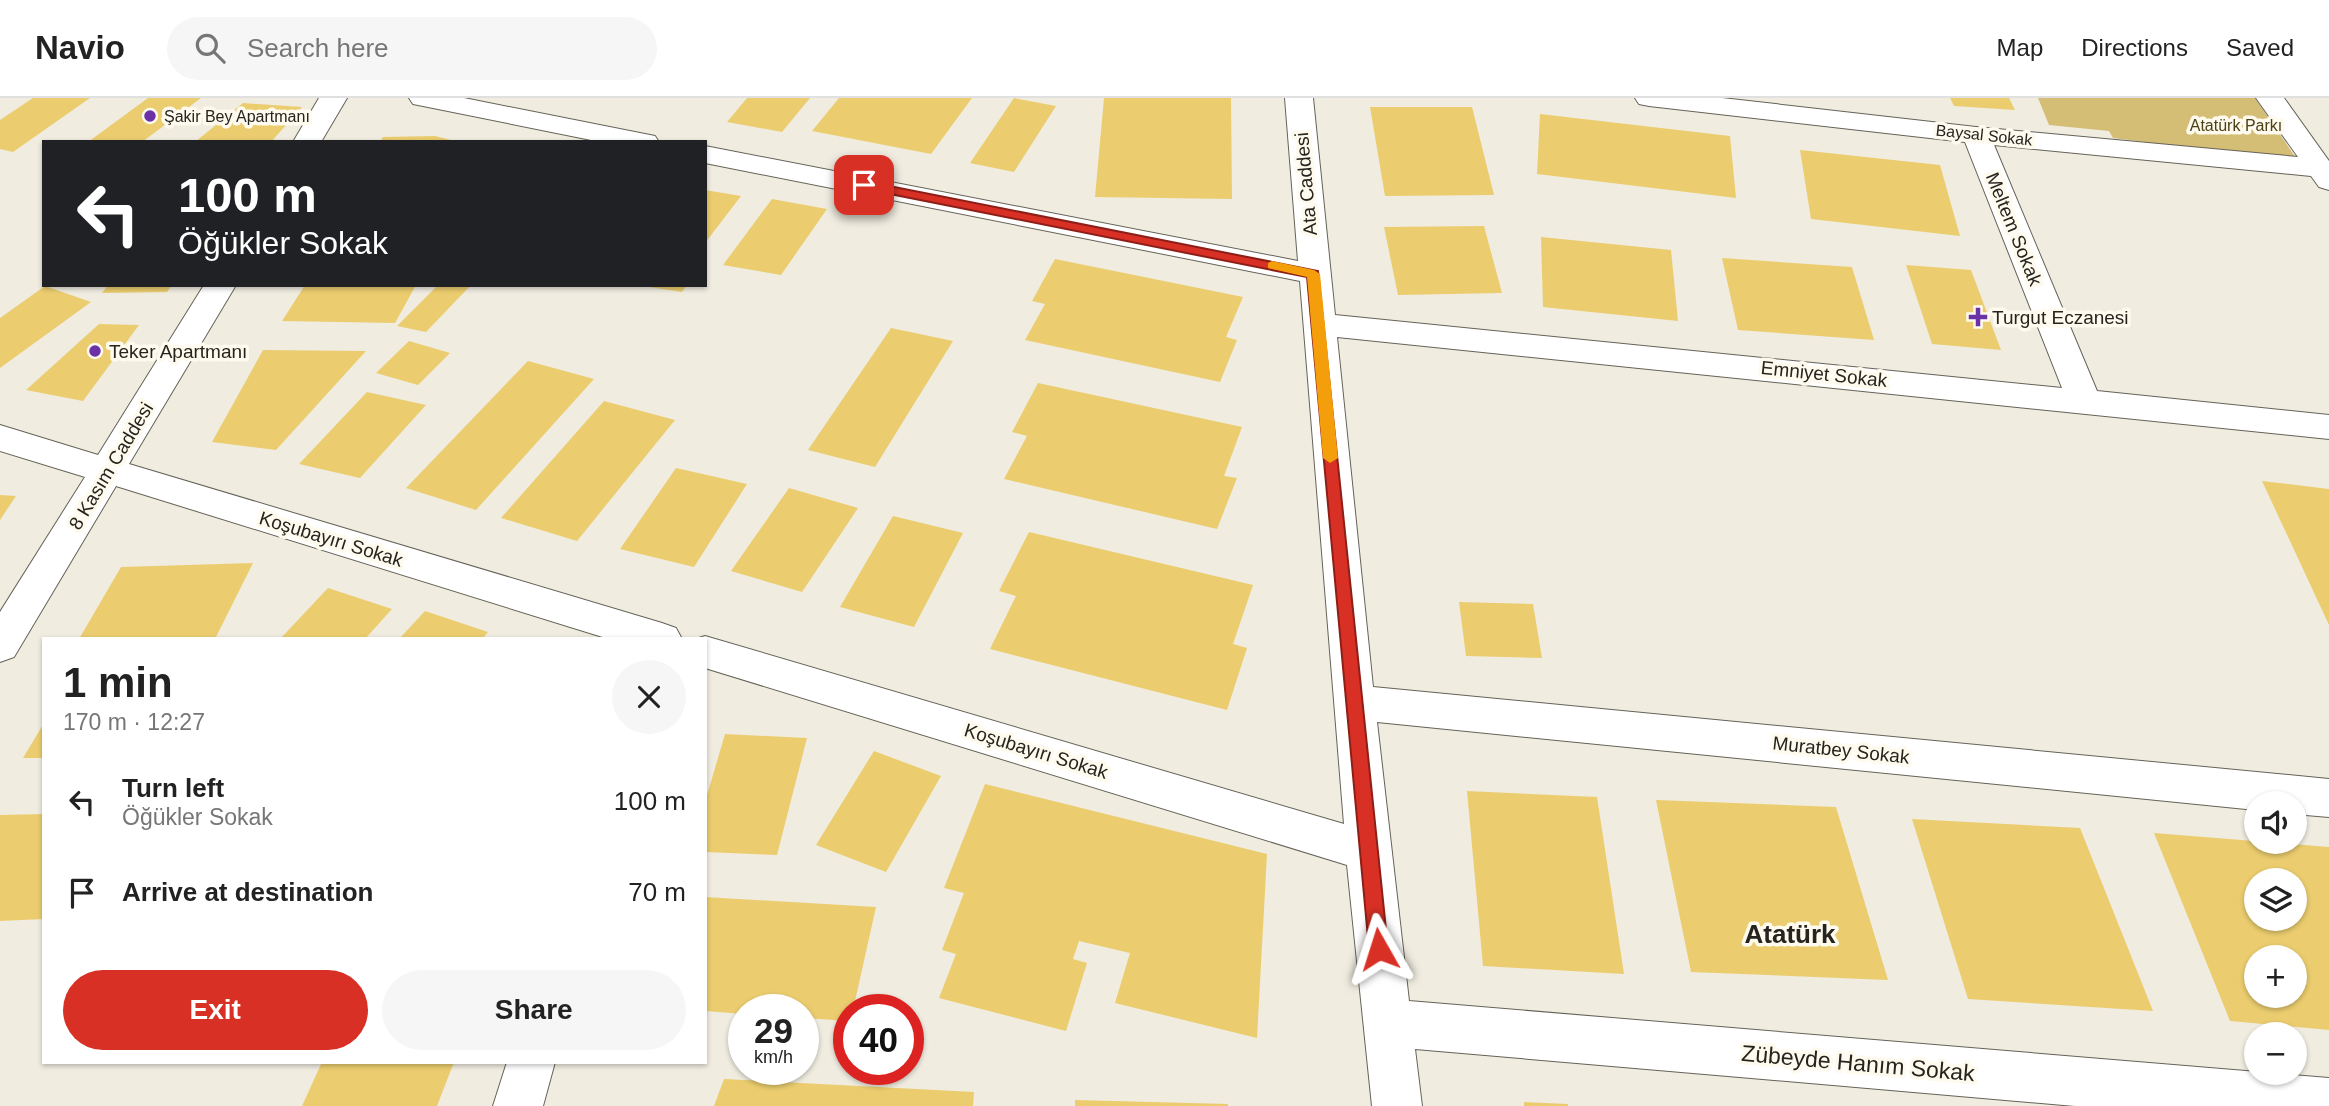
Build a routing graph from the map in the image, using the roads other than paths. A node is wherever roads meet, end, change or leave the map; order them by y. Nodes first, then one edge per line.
1 (333, 98) edge
2 (423, 98) edge
3 (1299, 98) edge
4 (1649, 98) edge
5 (1894, 98) edge
6 (2270, 98) edge
7 (1904, 126) junction
8 (1976, 135) junction
9 (308, 140) edge
10 (635, 140) edge
11 (707, 154) edge
12 (2324, 174) edge
13 (1314, 274) junction
14 (219, 287) edge
15 (1318, 324) junction
16 (2084, 401) junction
17 (2329, 427) edge
18 (0, 438) edge
19 (108, 472) junction
20 (655, 637) edge
21 (0, 646) edge
22 (707, 653) edge
23 (1353, 702) junction
24 (2329, 797) edge
25 (1368, 851) junction
26 (1387, 1023) junction
27 (530, 1064) edge
28 (2329, 1103) edge
29 (518, 1106) edge
30 (1397, 1106) edge

1 - 9 street
2 - 10 street
3 - 13 street, Ata Caddesi
4 - 7 street, Baysal Sokak
5 - 7 street
6 - 12 street
7 - 8 street, Baysal Sokak
8 - 12 street, Baysal Sokak
8 - 16 street, Meltem Sokak
11 - 13 street
13 - 15 street, Ata Caddesi
14 - 19 street, 8 Kasım Caddesi
15 - 16 street, Emniyet Sokak
15 - 23 street, Ata Caddesi
16 - 17 street, Emniyet Sokak
18 - 19 street, Koşubayırı Sokak
19 - 20 street, Koşubayırı Sokak
19 - 21 street, 8 Kasım Caddesi
22 - 25 street, Koşubayırı Sokak
23 - 24 street, Muratbey Sokak
23 - 25 street, Ata Caddesi
25 - 26 street, Ata Caddesi
26 - 28 street, Zübeyde Hanım Sokak
26 - 30 street, Ata Caddesi
27 - 29 street

